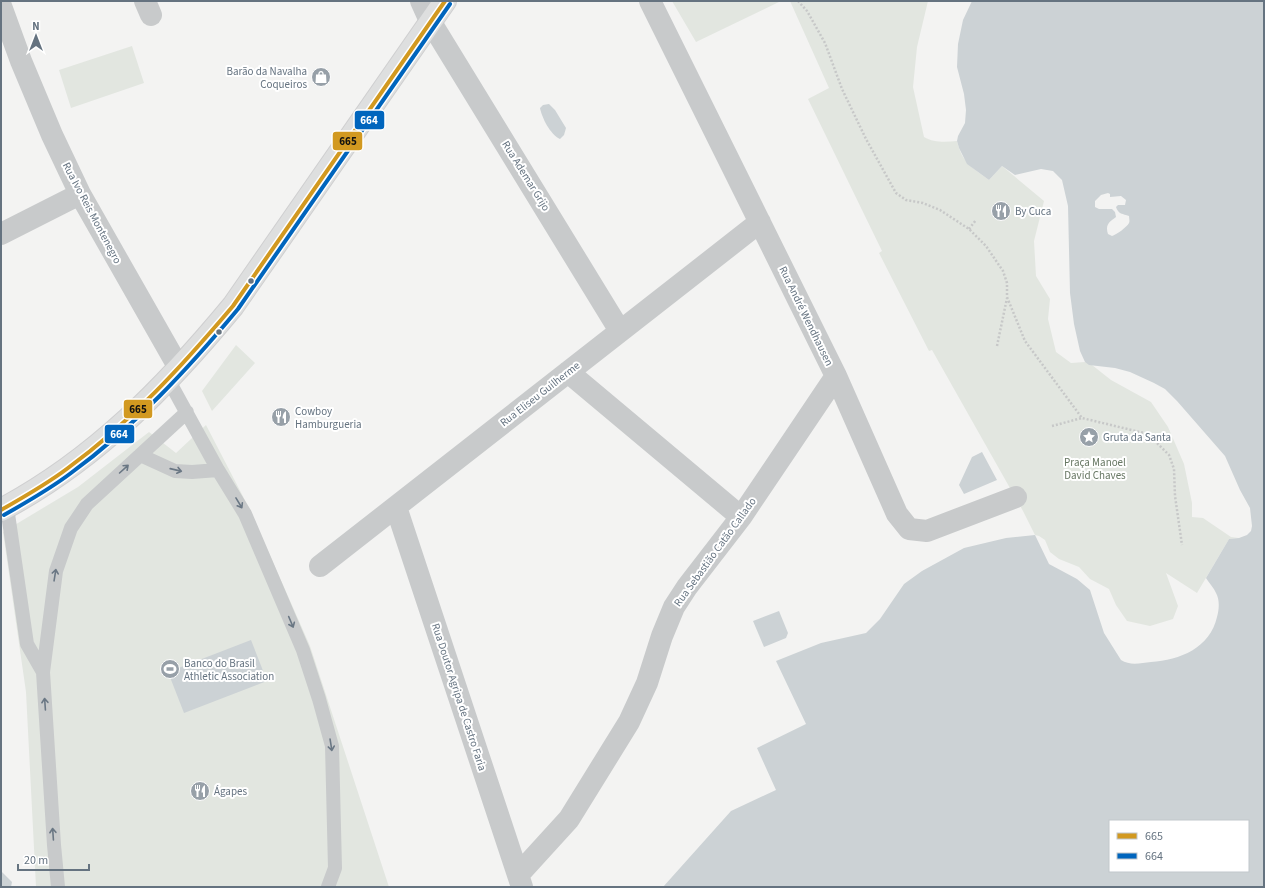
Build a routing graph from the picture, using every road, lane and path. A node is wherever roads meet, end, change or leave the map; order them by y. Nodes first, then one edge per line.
1 (420, 1) edge
2 (445, 1) edge
3 (650, 1) edge
4 (798, 1) edge
5 (1, 6) edge
6 (430, 21) junction
7 (80, 194) junction
8 (976, 220) dead end
9 (760, 222) junction
10 (969, 229) junction
11 (1, 234) edge
12 (1007, 297) junction
13 (620, 331) junction
14 (997, 346) dead end
15 (568, 372) junction
16 (174, 373) junction
17 (836, 376) junction
18 (187, 412) junction
19 (1082, 418) junction
20 (1052, 426) dead end
21 (140, 455) junction
22 (218, 470) junction
23 (1016, 497) dead end
24 (396, 507) junction
25 (4, 509) edge
26 (741, 517) junction
27 (1182, 545) dead end
28 (320, 566) dead end
29 (43, 672) junction
30 (520, 881) edge
31 (58, 887) edge
32 (328, 887) edge

1 - 6 street, Rua Ademar Grijo
2 - 6 main road
3 - 9 street, Rua André Wendhausen
4 - 10 path
5 - 7 street, Rua Ivo Reis Montenegro
6 - 13 street, Rua Ademar Grijo
6 - 16 main road
7 - 11 street
7 - 16 street, Rua Ivo Reis Montenegro
8 - 10 path
9 - 13 street, Rua Eliseu Guilherme
9 - 17 street, Rua André Wendhausen
10 - 12 path
12 - 14 path
12 - 19 path
13 - 15 street, Rua Eliseu Guilherme
15 - 24 street, Rua Eliseu Guilherme
15 - 26 street
16 - 18 lane
16 - 25 main road
17 - 23 street, Rua André Wendhausen
17 - 26 street, Rua Sebastião Catão Callado
18 - 21 lane
18 - 22 lane
19 - 20 path
19 - 27 path
21 -> 22 lane
29 -> 21 lane
22 -> 32 lane
24 - 28 street, Rua Eliseu Guilherme
24 - 30 street, Rua Doutor Agripa de Castro Faria
25 - 29 lane
26 - 30 street, Rua Sebastião Catão Callado
31 -> 29 lane

